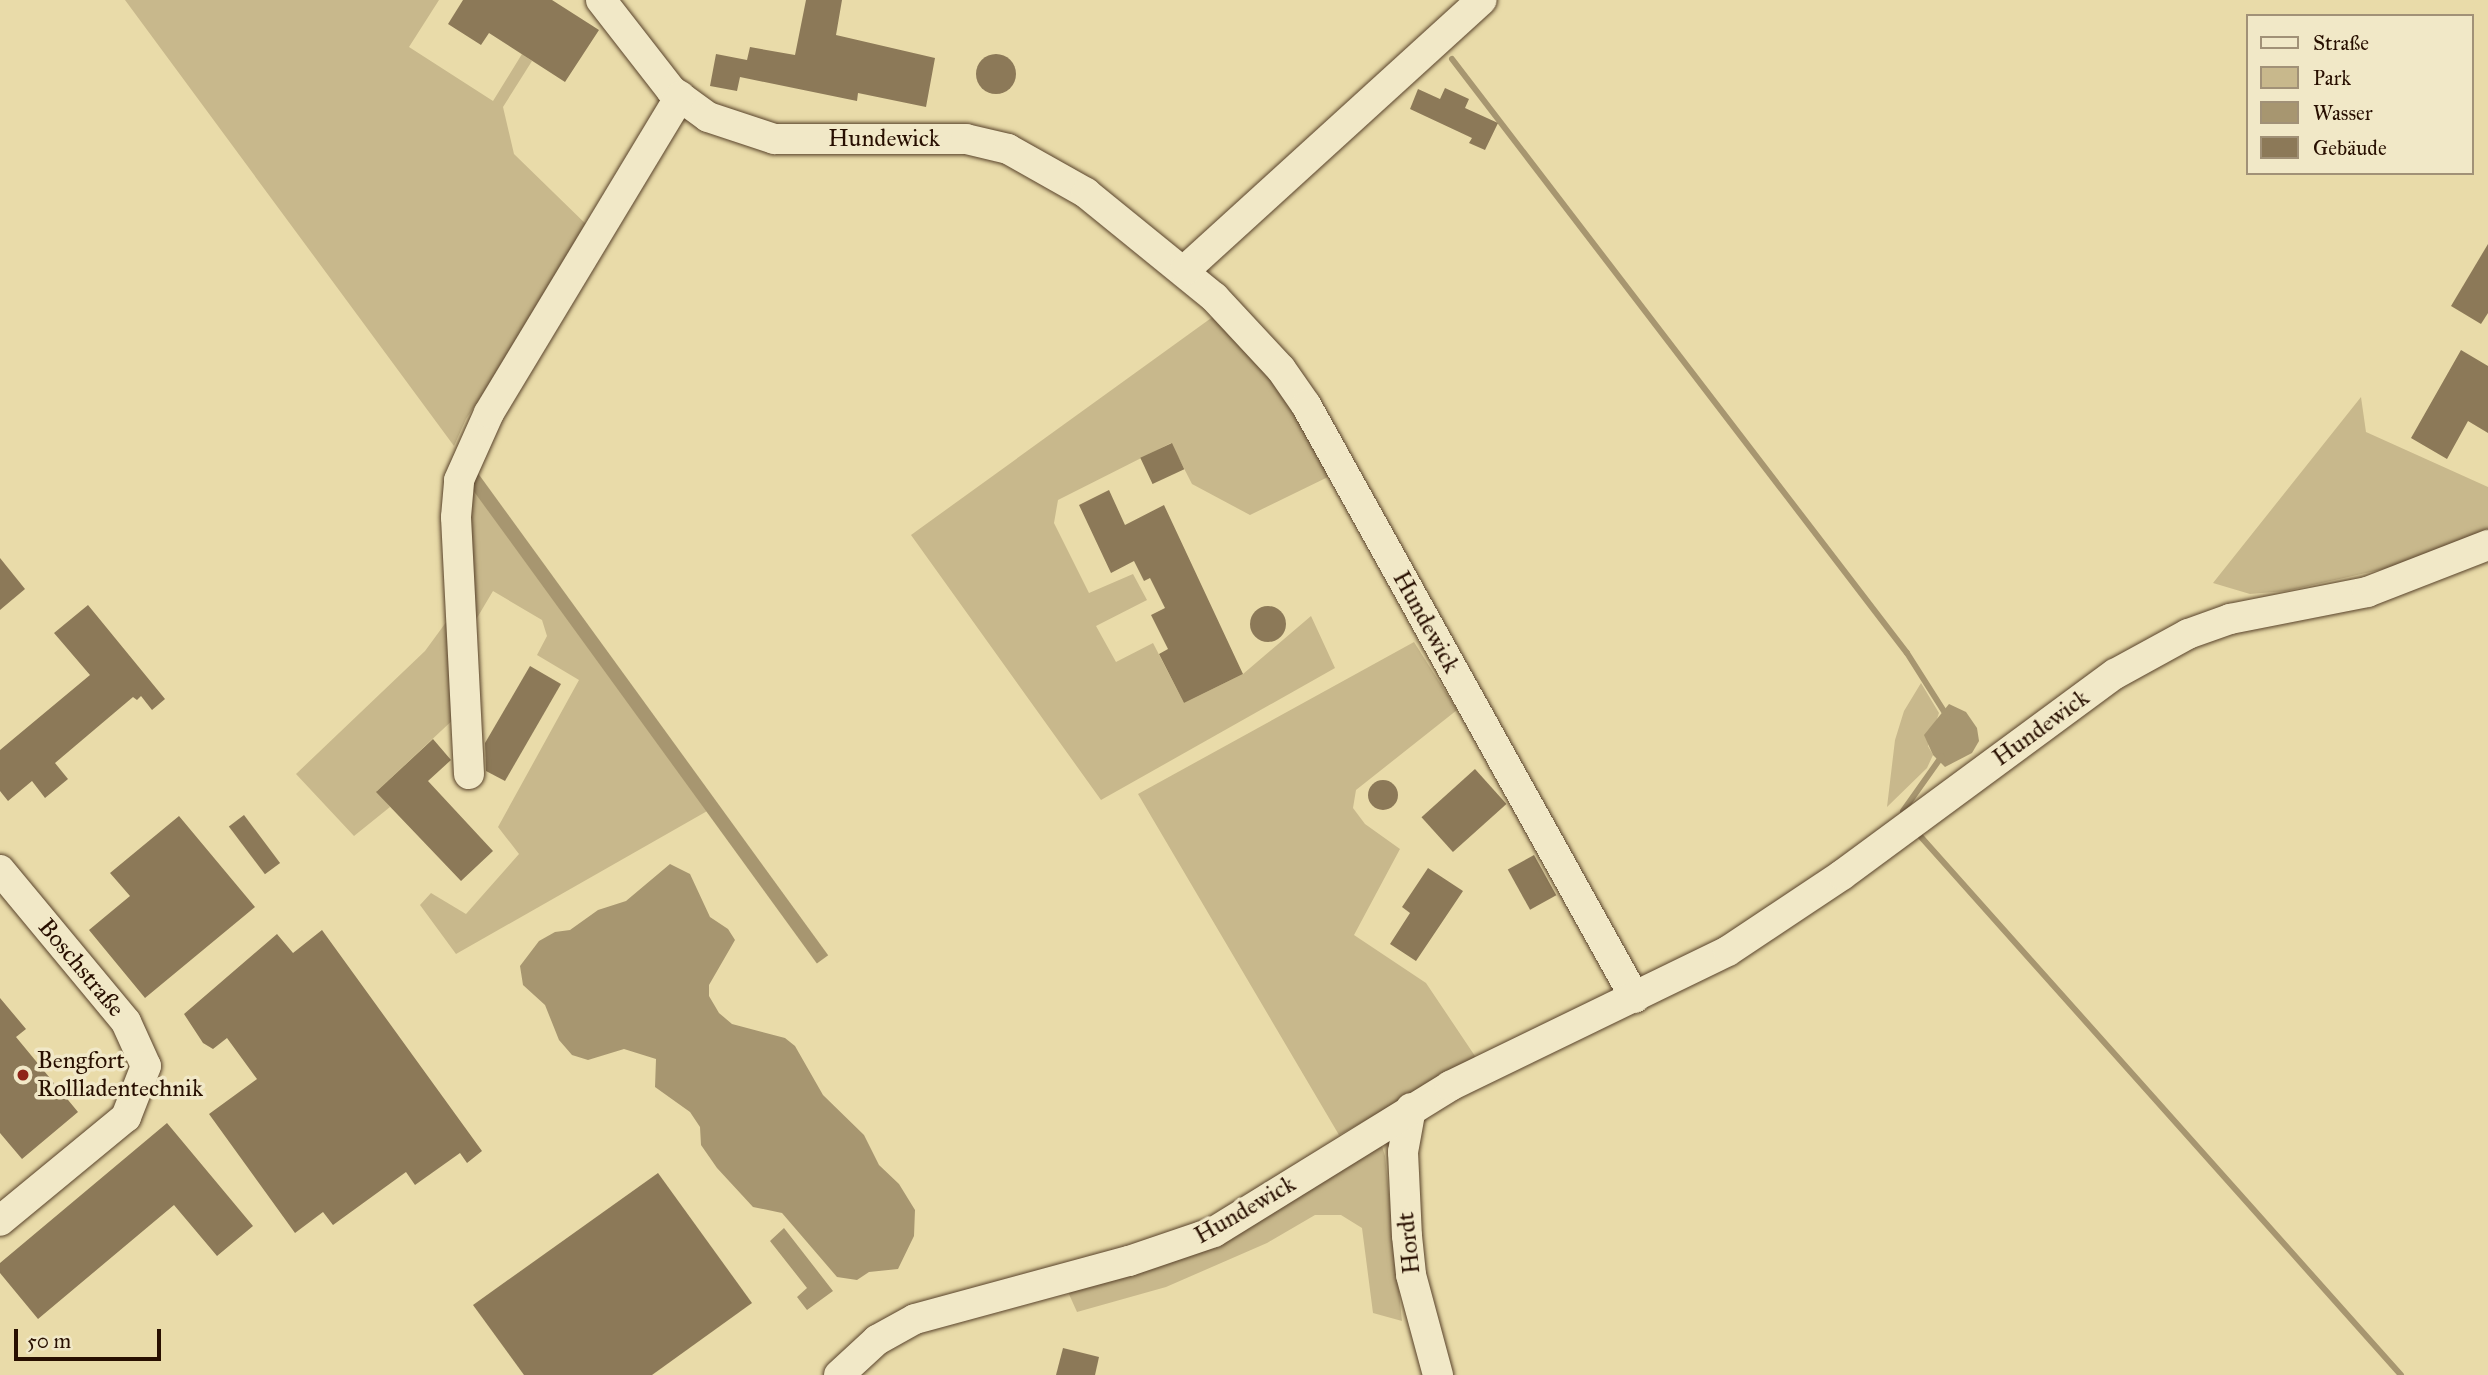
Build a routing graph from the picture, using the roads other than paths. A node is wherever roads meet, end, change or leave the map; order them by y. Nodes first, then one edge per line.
1 (601, 0) edge
2 (1482, 0) edge
3 (680, 96) junction
4 (1185, 270) junction
5 (2488, 545) edge
6 (469, 774) dead end
7 (0, 870) edge
8 (1635, 998) junction
9 (1411, 1108) junction
10 (0, 1221) edge
11 (838, 1375) edge
12 (1437, 1375) edge

1 - 3 street, Hundewick
2 - 4 street
3 - 4 street, Hundewick
3 - 6 street
4 - 8 street, Hundewick
5 - 8 street, Hundewick
7 - 10 street, Boschstraße
8 - 9 street, Hundewick
9 - 11 street, Hundewick
9 - 12 street, Hordt

